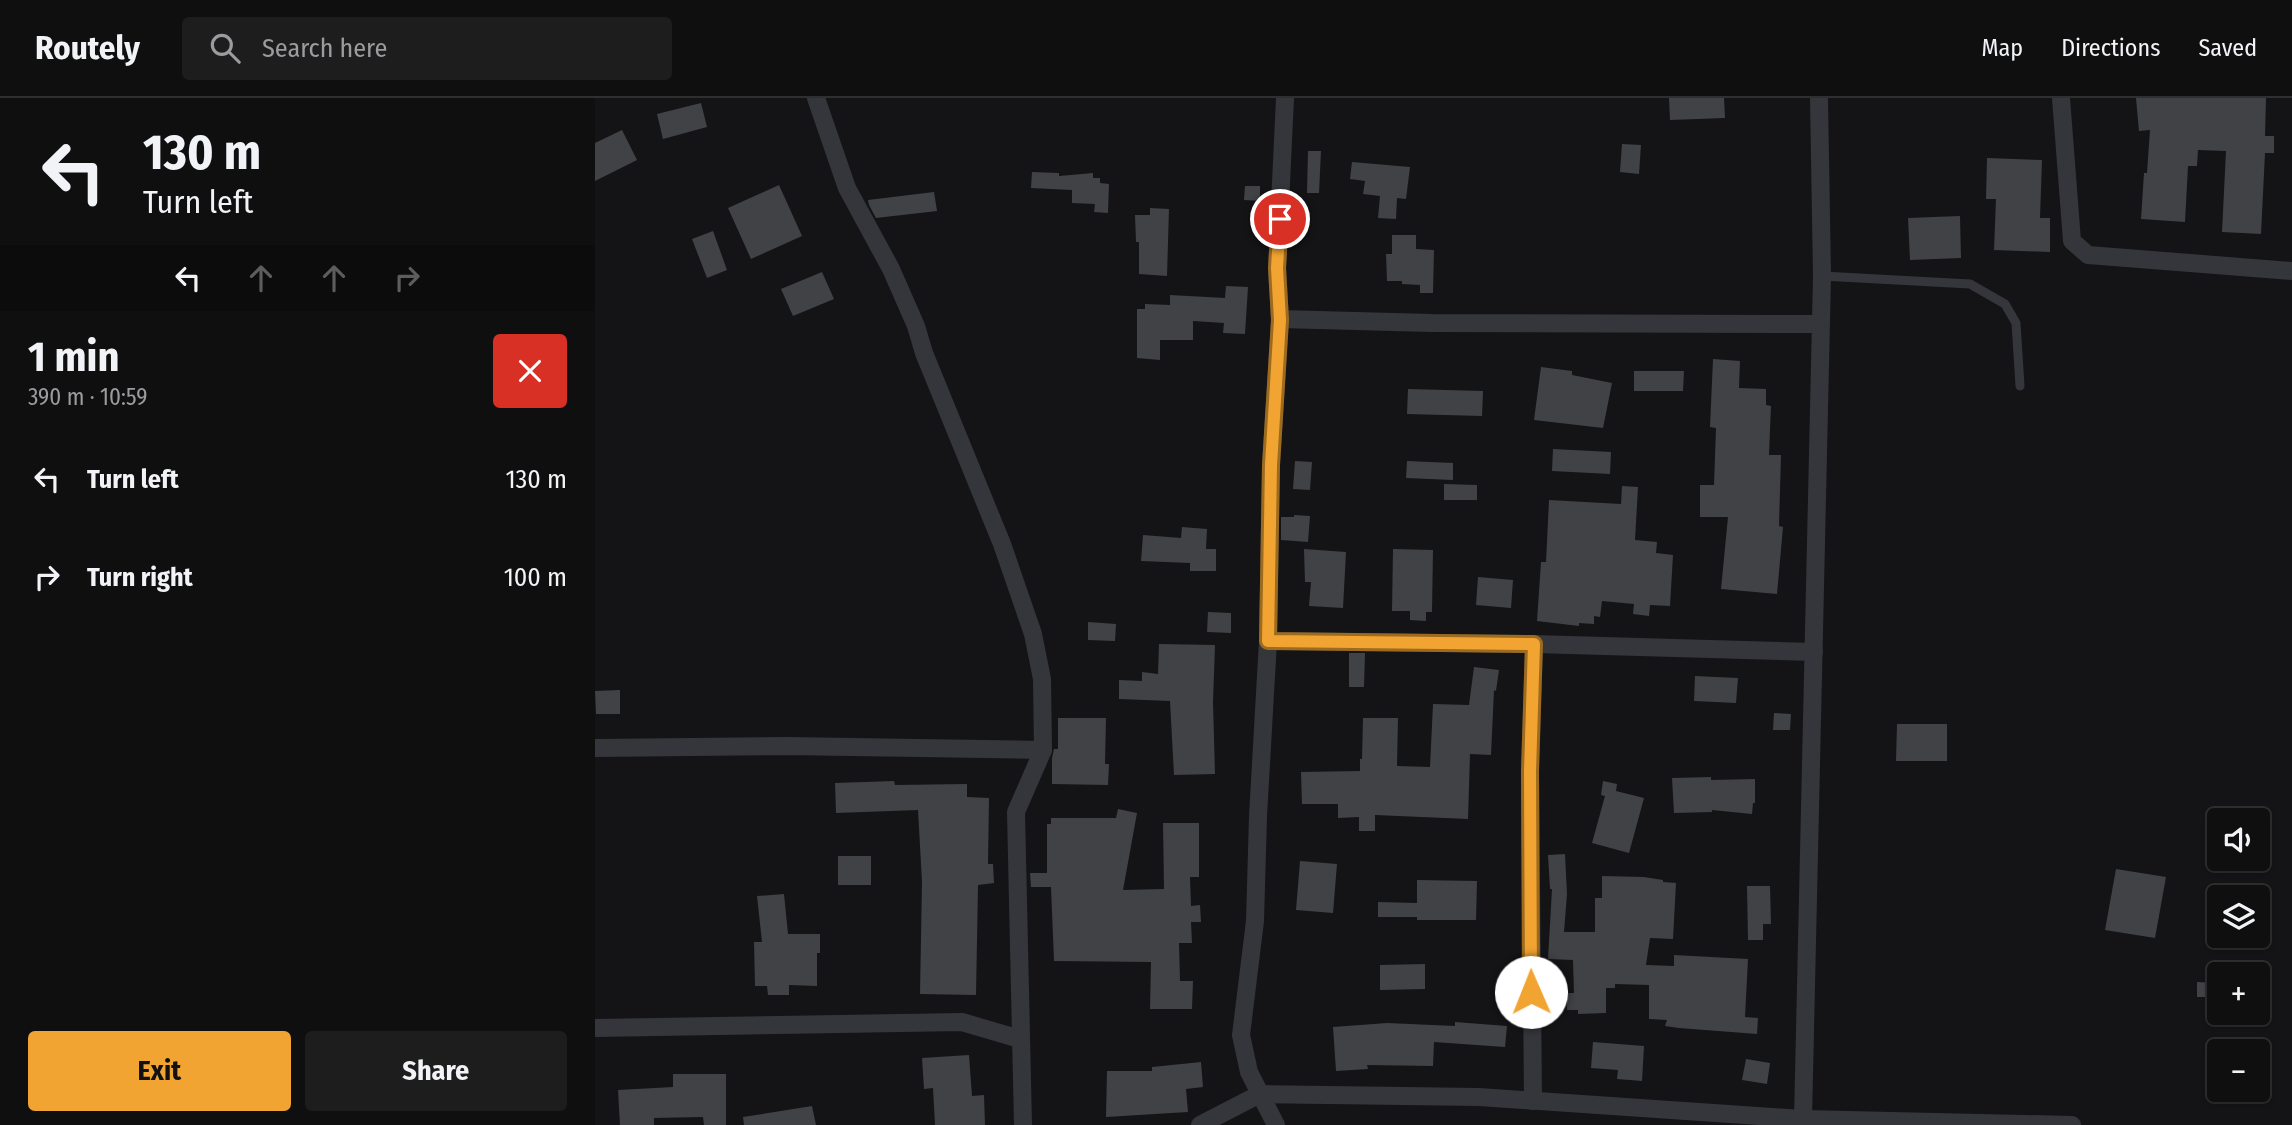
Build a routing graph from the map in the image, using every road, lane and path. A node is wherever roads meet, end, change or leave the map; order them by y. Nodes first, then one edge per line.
1 (816, 98) edge
2 (1285, 98) edge
3 (1819, 98) edge
4 (2061, 98) edge
5 (2292, 271) edge
6 (1822, 276) junction
7 (1280, 320) junction
8 (1820, 324) junction
9 (2020, 386) dead end
10 (1268, 641) junction
11 (1534, 644) junction
12 (1814, 652) junction
13 (595, 748) edge
14 (1043, 750) junction
15 (595, 1028) edge
16 (1020, 1039) junction
17 (1260, 1094) junction
18 (1533, 1101) junction
19 (1803, 1119) junction
20 (1023, 1125) edge
21 (1200, 1125) edge
22 (1276, 1125) edge
23 (2072, 1125) edge

1 - 14 street
2 - 7 street
3 - 6 street
4 - 5 street
6 - 8 street
6 - 9 lane
7 - 8 street
7 - 10 street
8 - 12 street
10 - 11 street
10 - 17 street
11 - 12 street
11 - 18 street
12 - 19 street
13 - 14 street
14 - 16 street
15 - 16 street
16 - 20 street
17 - 18 street
17 - 21 street
17 - 22 street
18 - 19 street
19 - 23 street

